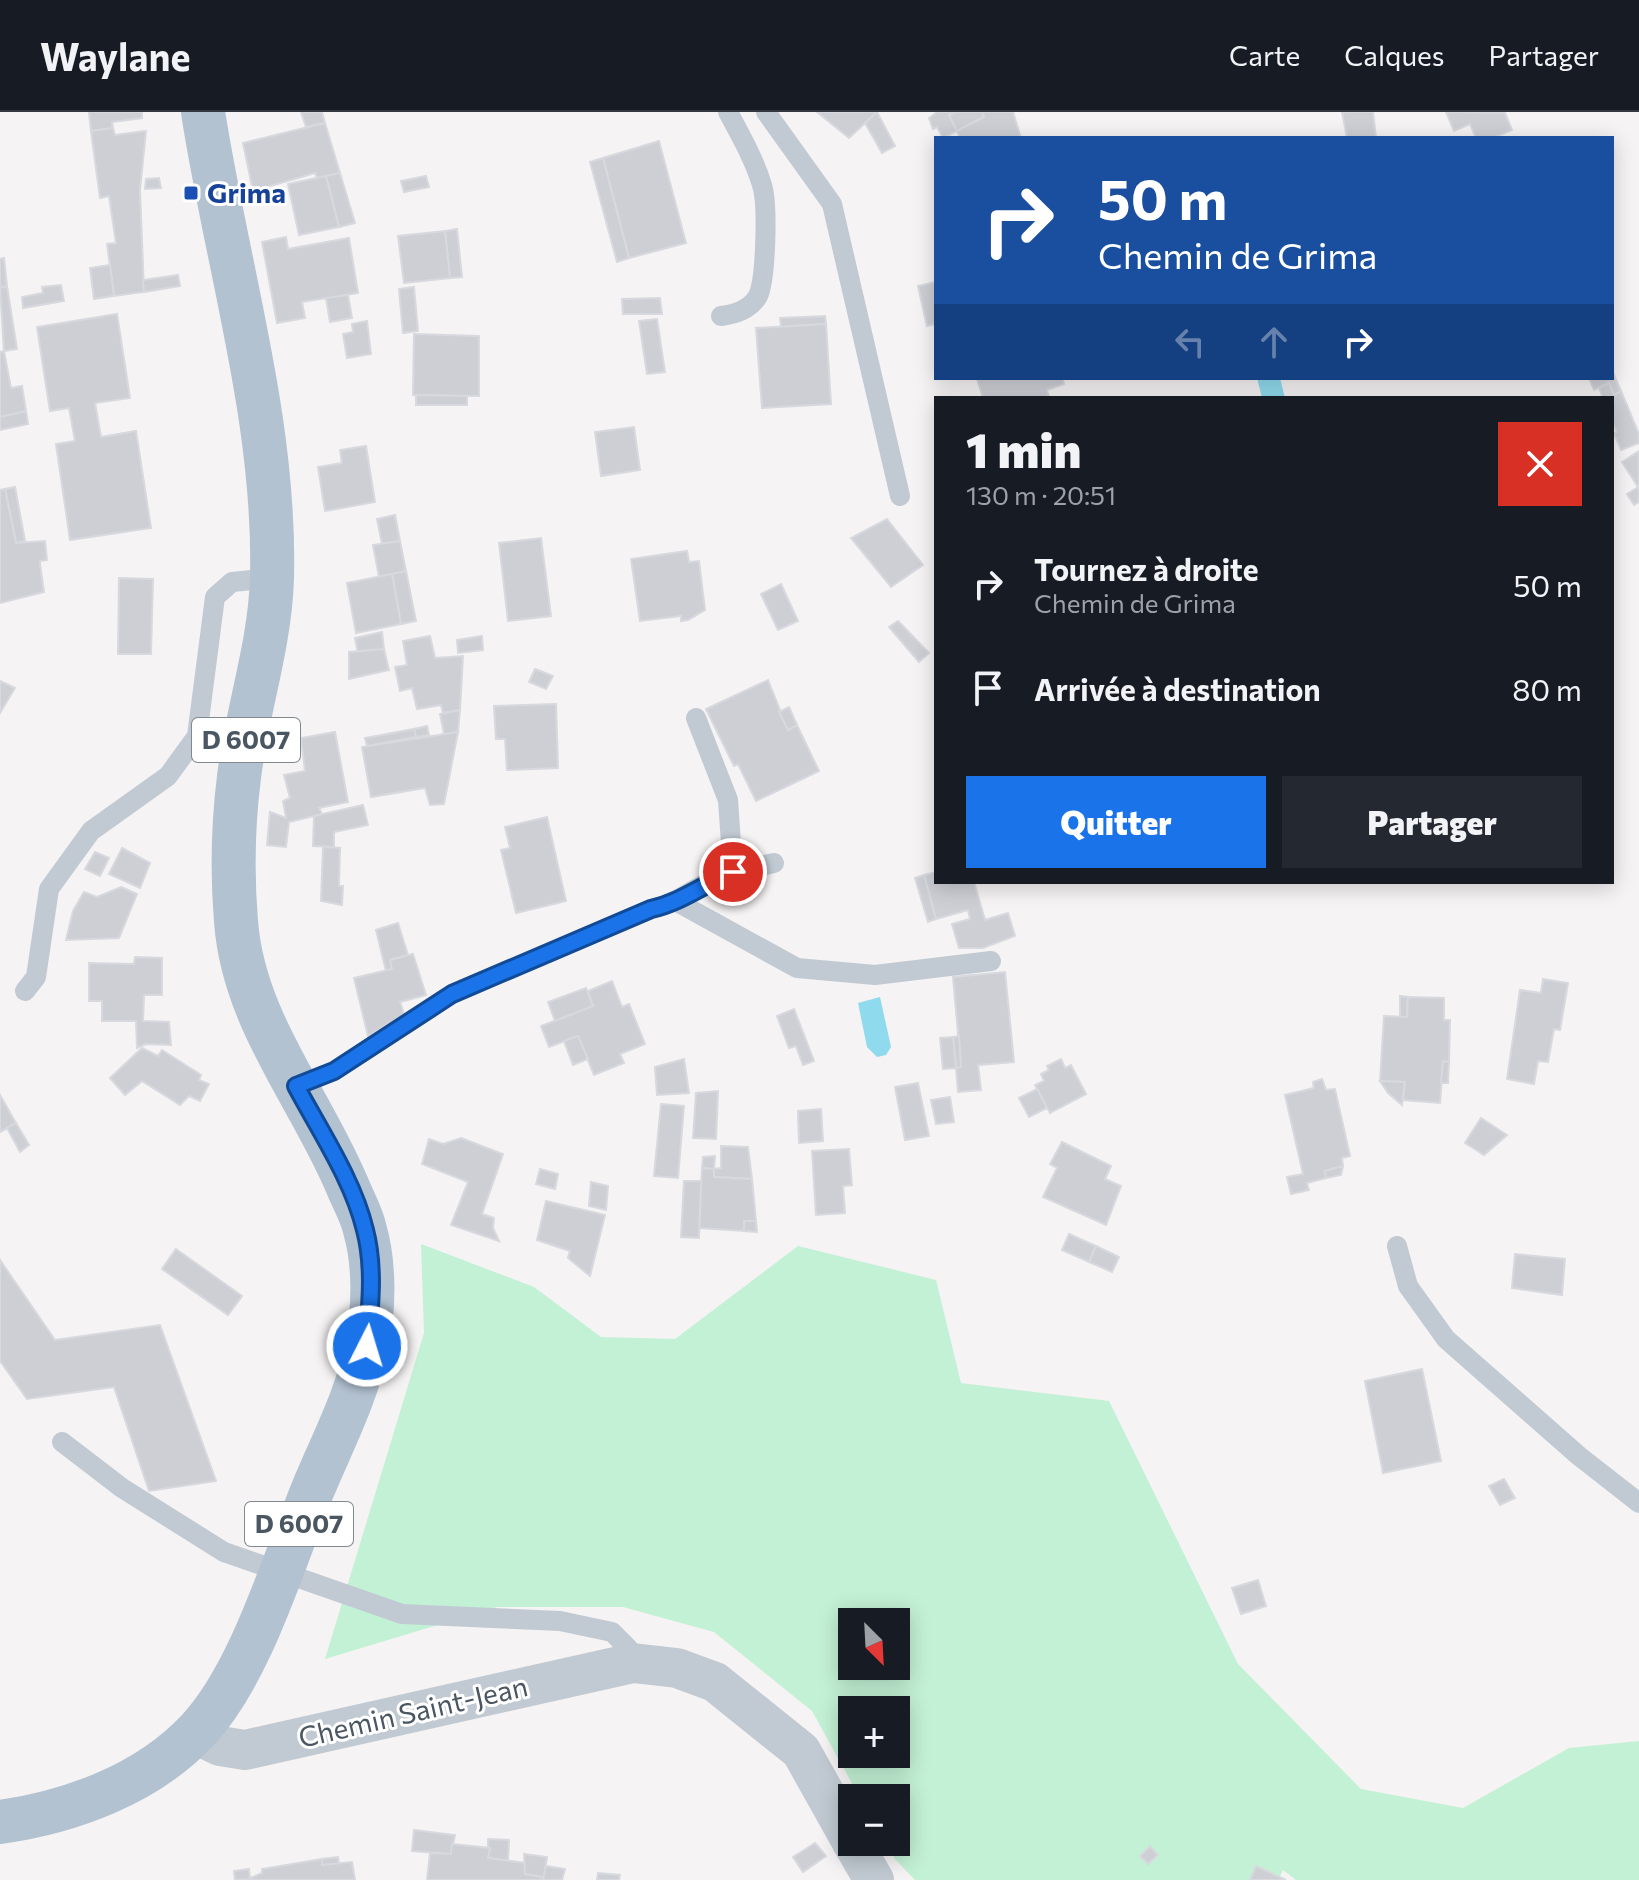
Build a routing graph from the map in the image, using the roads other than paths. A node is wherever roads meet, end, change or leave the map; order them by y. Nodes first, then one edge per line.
1 (203, 112) edge
2 (728, 112) edge
3 (766, 112) edge
4 (721, 316) dead end
5 (900, 496) dead end
6 (272, 578) junction
7 (696, 718) dead end
8 (774, 863) dead end
9 (733, 872) junction
10 (679, 903) junction
11 (991, 961) dead end
12 (25, 991) dead end
13 (296, 1086) junction
14 (1397, 1246) dead end
15 (62, 1442) dead end
16 (1639, 1503) edge
17 (633, 1663) junction
18 (195, 1734) junction
19 (838, 1817) edge
20 (0, 1822) edge
21 (860, 1856) edge
22 (874, 1880) edge

1 - 6 main road, D 6007
2 - 4 lane
3 - 5 lane
6 - 12 lane
6 - 13 main road, D 6007
7 - 9 lane
8 - 9 lane
9 - 10 lane
10 - 11 lane
10 - 13 lane
13 - 18 main road, D 6007
14 - 16 lane
15 - 17 lane
17 - 18 street, Chemin Saint-Jean
17 - 19 street, Chemin Saint-Jean
18 - 20 main road, D 6007
21 - 22 street, Chemin Saint-Jean

